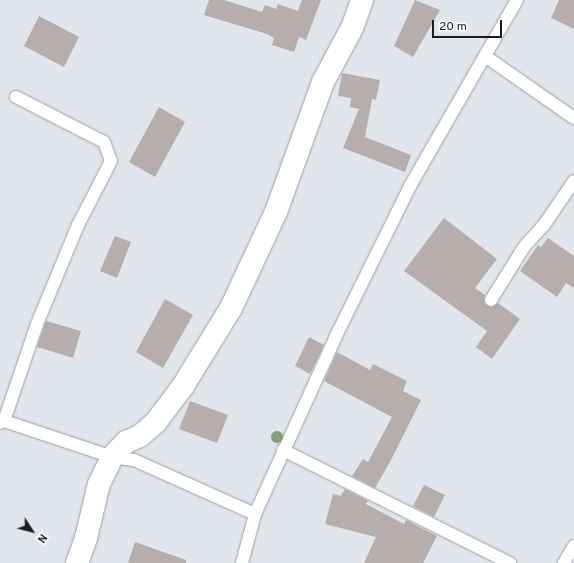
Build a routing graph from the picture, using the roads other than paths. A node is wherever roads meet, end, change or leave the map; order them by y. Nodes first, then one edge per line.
1 (362, 0) edge
2 (517, 0) edge
3 (485, 56) junction
4 (16, 97) dead end
5 (574, 118) edge
6 (574, 181) edge
7 (491, 300) dead end
8 (2, 422) edge
9 (283, 450) junction
10 (112, 457) junction
11 (255, 514) junction
12 (574, 546) edge
13 (77, 563) edge
14 (242, 563) edge
15 (510, 563) edge
16 (564, 563) edge

1 - 10 street
2 - 3 lane
3 - 5 lane
3 - 9 lane
4 - 8 lane
6 - 7 lane
8 - 10 lane
9 - 11 lane
9 - 15 lane
10 - 11 lane
10 - 13 street
11 - 14 lane
12 - 16 lane

